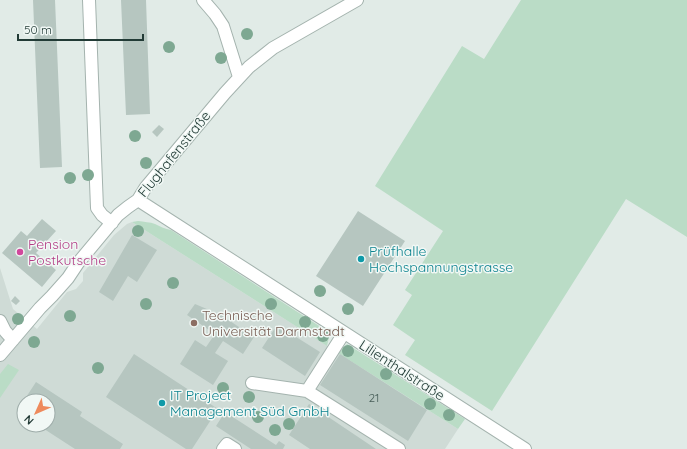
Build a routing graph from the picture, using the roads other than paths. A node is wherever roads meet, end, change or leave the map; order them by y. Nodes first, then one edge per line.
1 (89, 0) edge
2 (203, 0) edge
3 (357, 0) edge
4 (239, 77) junction
5 (138, 200) junction
6 (112, 223) junction
7 (0, 321) edge
8 (344, 333) junction
9 (13, 340) junction
10 (0, 355) edge
11 (252, 383) dead end
12 (307, 390) junction
13 (223, 449) edge
14 (235, 449) edge
15 (399, 449) edge
16 (525, 449) edge

1 - 6 street
2 - 4 street
3 - 4 street, Flughafenstraße
4 - 5 street, Flughafenstraße
5 - 6 street, Flughafenstraße
5 - 8 street, Lilienthalstraße
6 - 9 street, Flughafenstraße
7 - 9 street
8 - 12 street
8 - 16 street, Lilienthalstraße
9 - 10 street, Flughafenstraße
11 - 12 street
12 - 15 street
13 - 14 street

